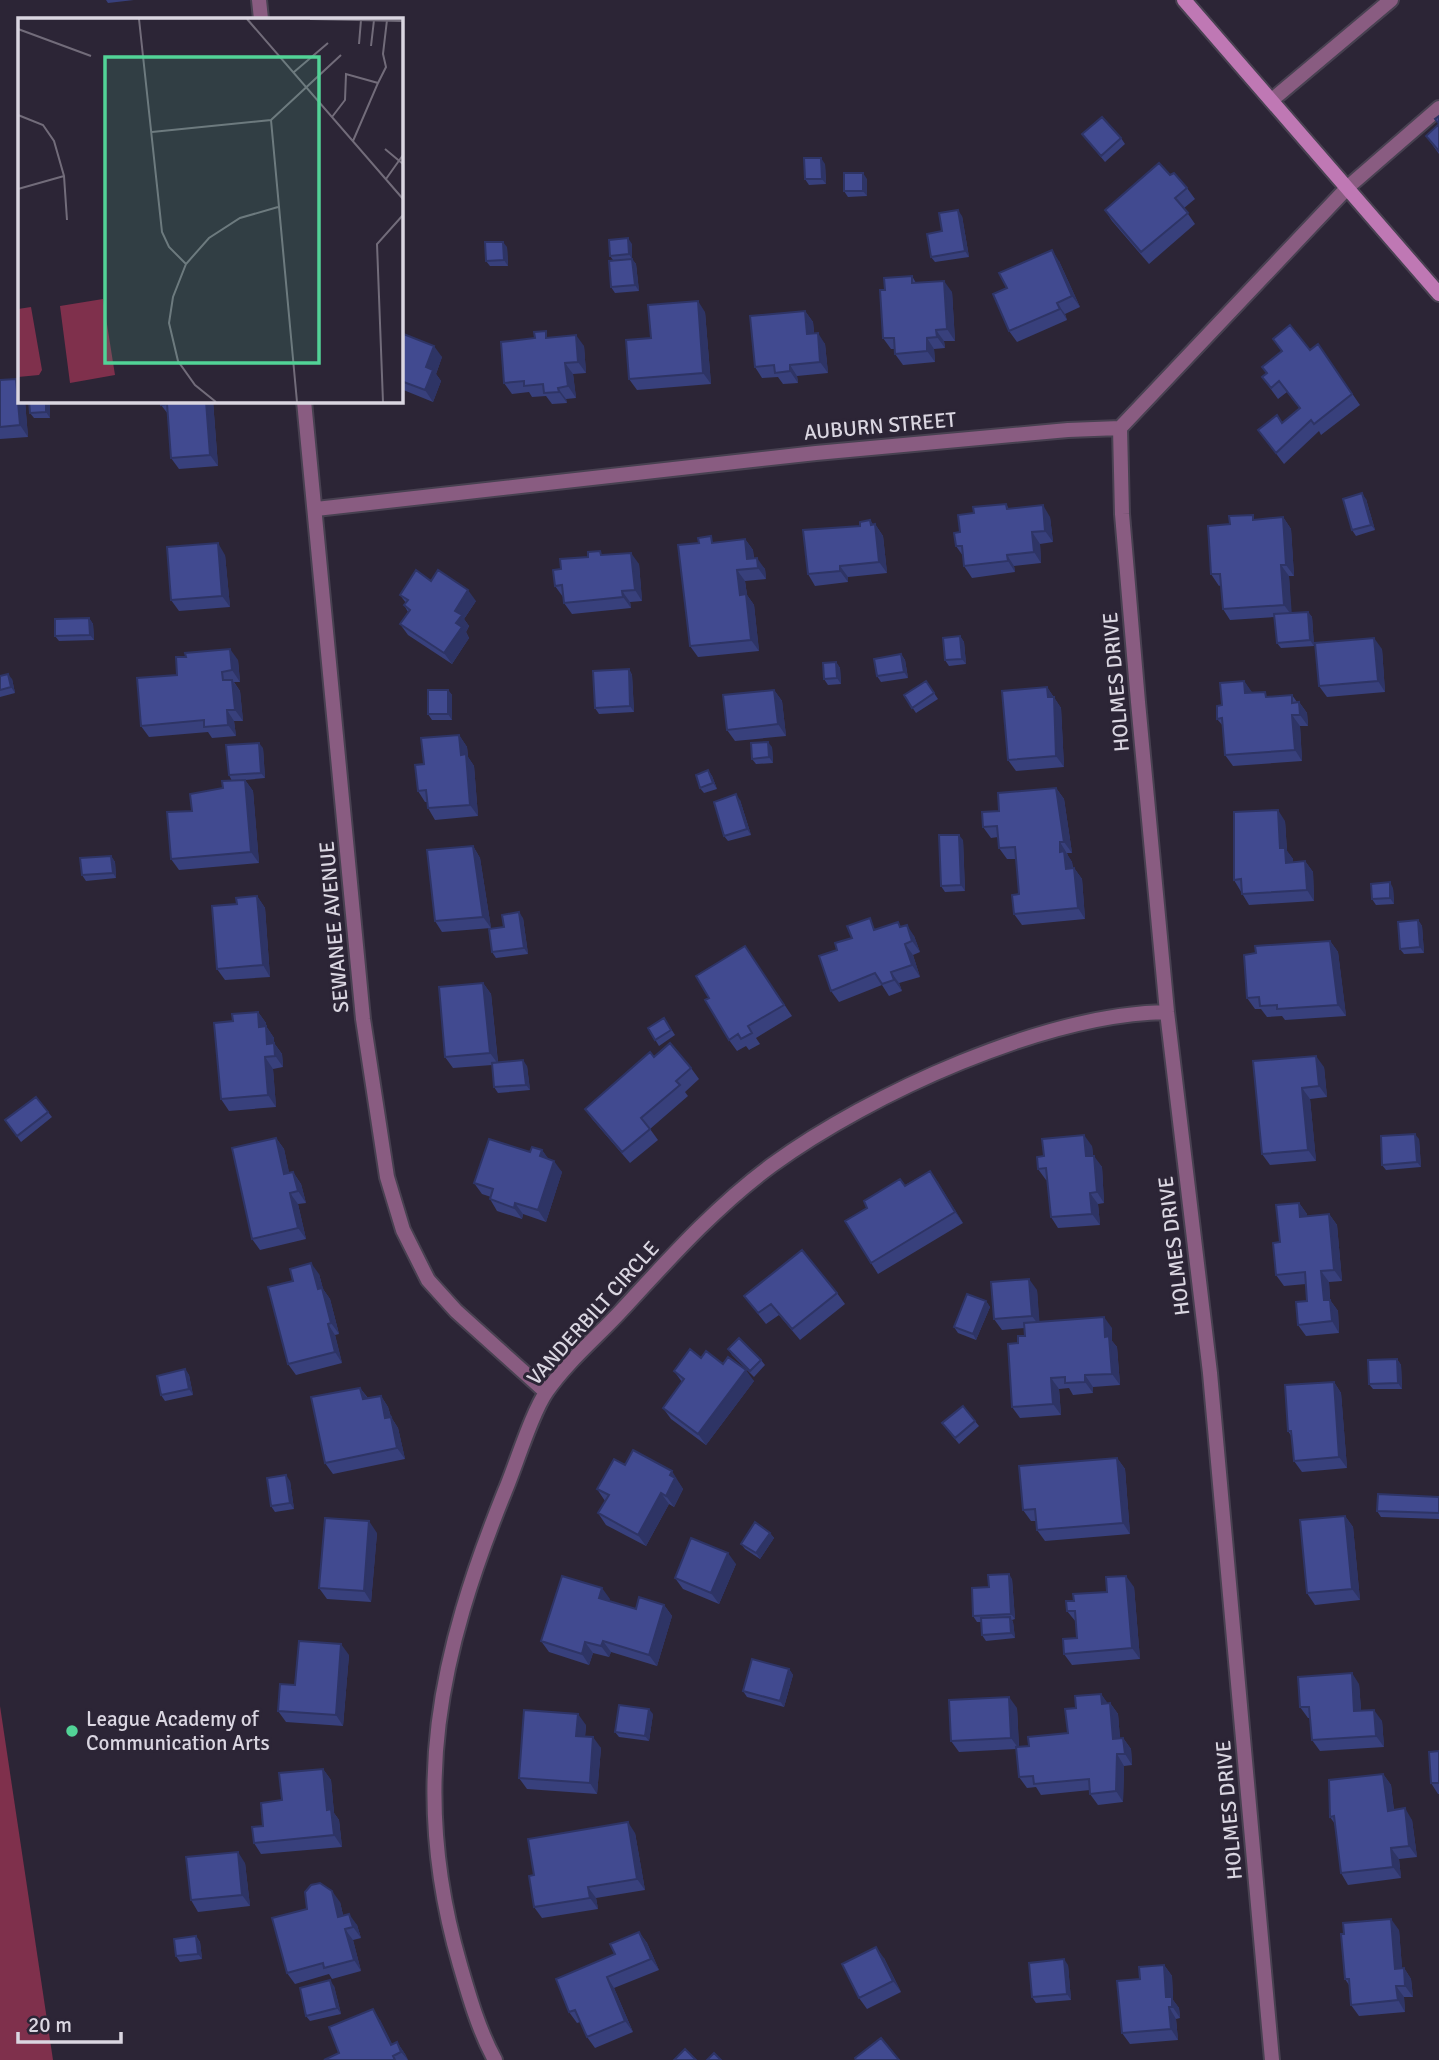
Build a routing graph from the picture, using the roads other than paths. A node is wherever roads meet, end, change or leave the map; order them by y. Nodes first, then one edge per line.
1 (258, 0) edge
2 (1184, 0) edge
3 (1391, 0) edge
4 (261, 18) edge
5 (1272, 100) junction
6 (1439, 108) edge
7 (1348, 187) junction
8 (1439, 294) edge
9 (304, 402) edge
10 (1120, 428) junction
11 (316, 509) junction
12 (1167, 1012) junction
13 (546, 1392) junction
14 (495, 2060) edge
15 (1272, 2060) edge

1 - 4 street
2 - 5 main road
3 - 5 street
5 - 7 main road
6 - 7 street
7 - 8 main road
7 - 10 street
9 - 11 street, SEWANEE AVENUE
10 - 11 street, AUBURN STREET
10 - 12 street, HOLMES DRIVE
11 - 13 street, SEWANEE AVENUE
12 - 13 street, VANDERBILT CIRCLE
12 - 15 street, HOLMES DRIVE
13 - 14 street, VANDERBILT CIRCLE

